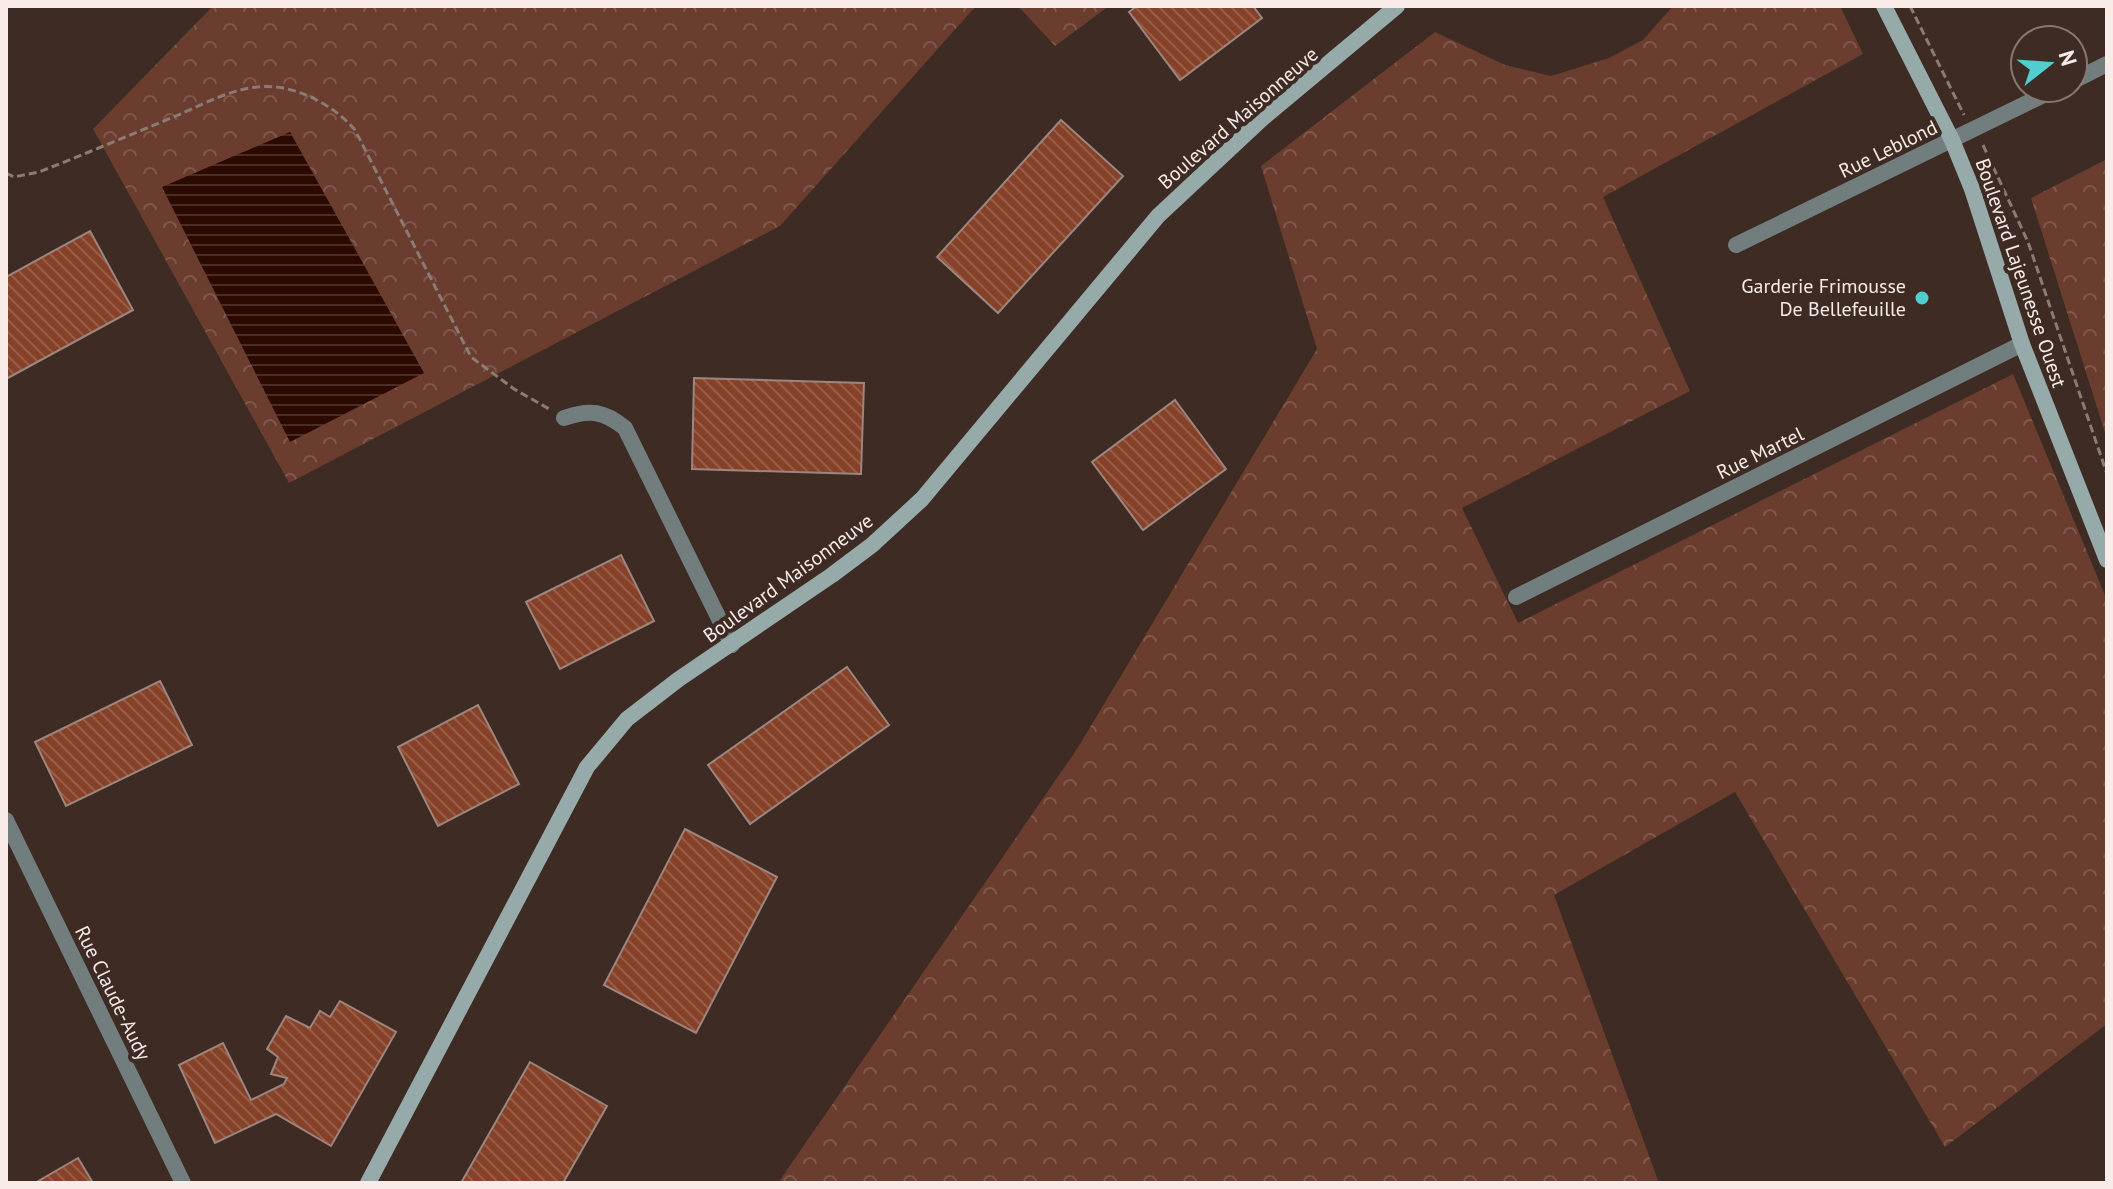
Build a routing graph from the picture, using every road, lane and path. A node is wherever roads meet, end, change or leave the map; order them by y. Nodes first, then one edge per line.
1 (1397, 6) edge
2 (1884, 6) edge
3 (1910, 6) edge
4 (2107, 64) edge
5 (2089, 73) edge
6 (2025, 104) edge
7 (1964, 114) dead end
8 (1952, 140) junction
9 (1981, 141) dead end
10 (6, 173) edge
11 (1736, 245) dead end
12 (2022, 344) junction
13 (564, 418) joint
14 (2107, 474) edge
15 (2107, 560) edge
16 (1516, 597) dead end
17 (732, 645) junction
18 (6, 820) edge
19 (183, 1183) edge
20 (368, 1183) edge

1 - 17 street, Boulevard Maisonneuve
2 - 8 street, Boulevard Lajeunesse Ouest
3 - 7 path
4 - 5 street
6 - 8 street, Rue Leblond
8 - 11 street, Rue Leblond
8 - 12 street, Boulevard Lajeunesse Ouest
9 - 14 path, Boulevard Lajeunesse Ouest
10 - 13 path
12 - 15 street, Boulevard Lajeunesse Ouest
12 - 16 street, Rue Martel
13 - 17 street
17 - 20 street, Boulevard Maisonneuve
18 - 19 street, Rue Claude-Audy

